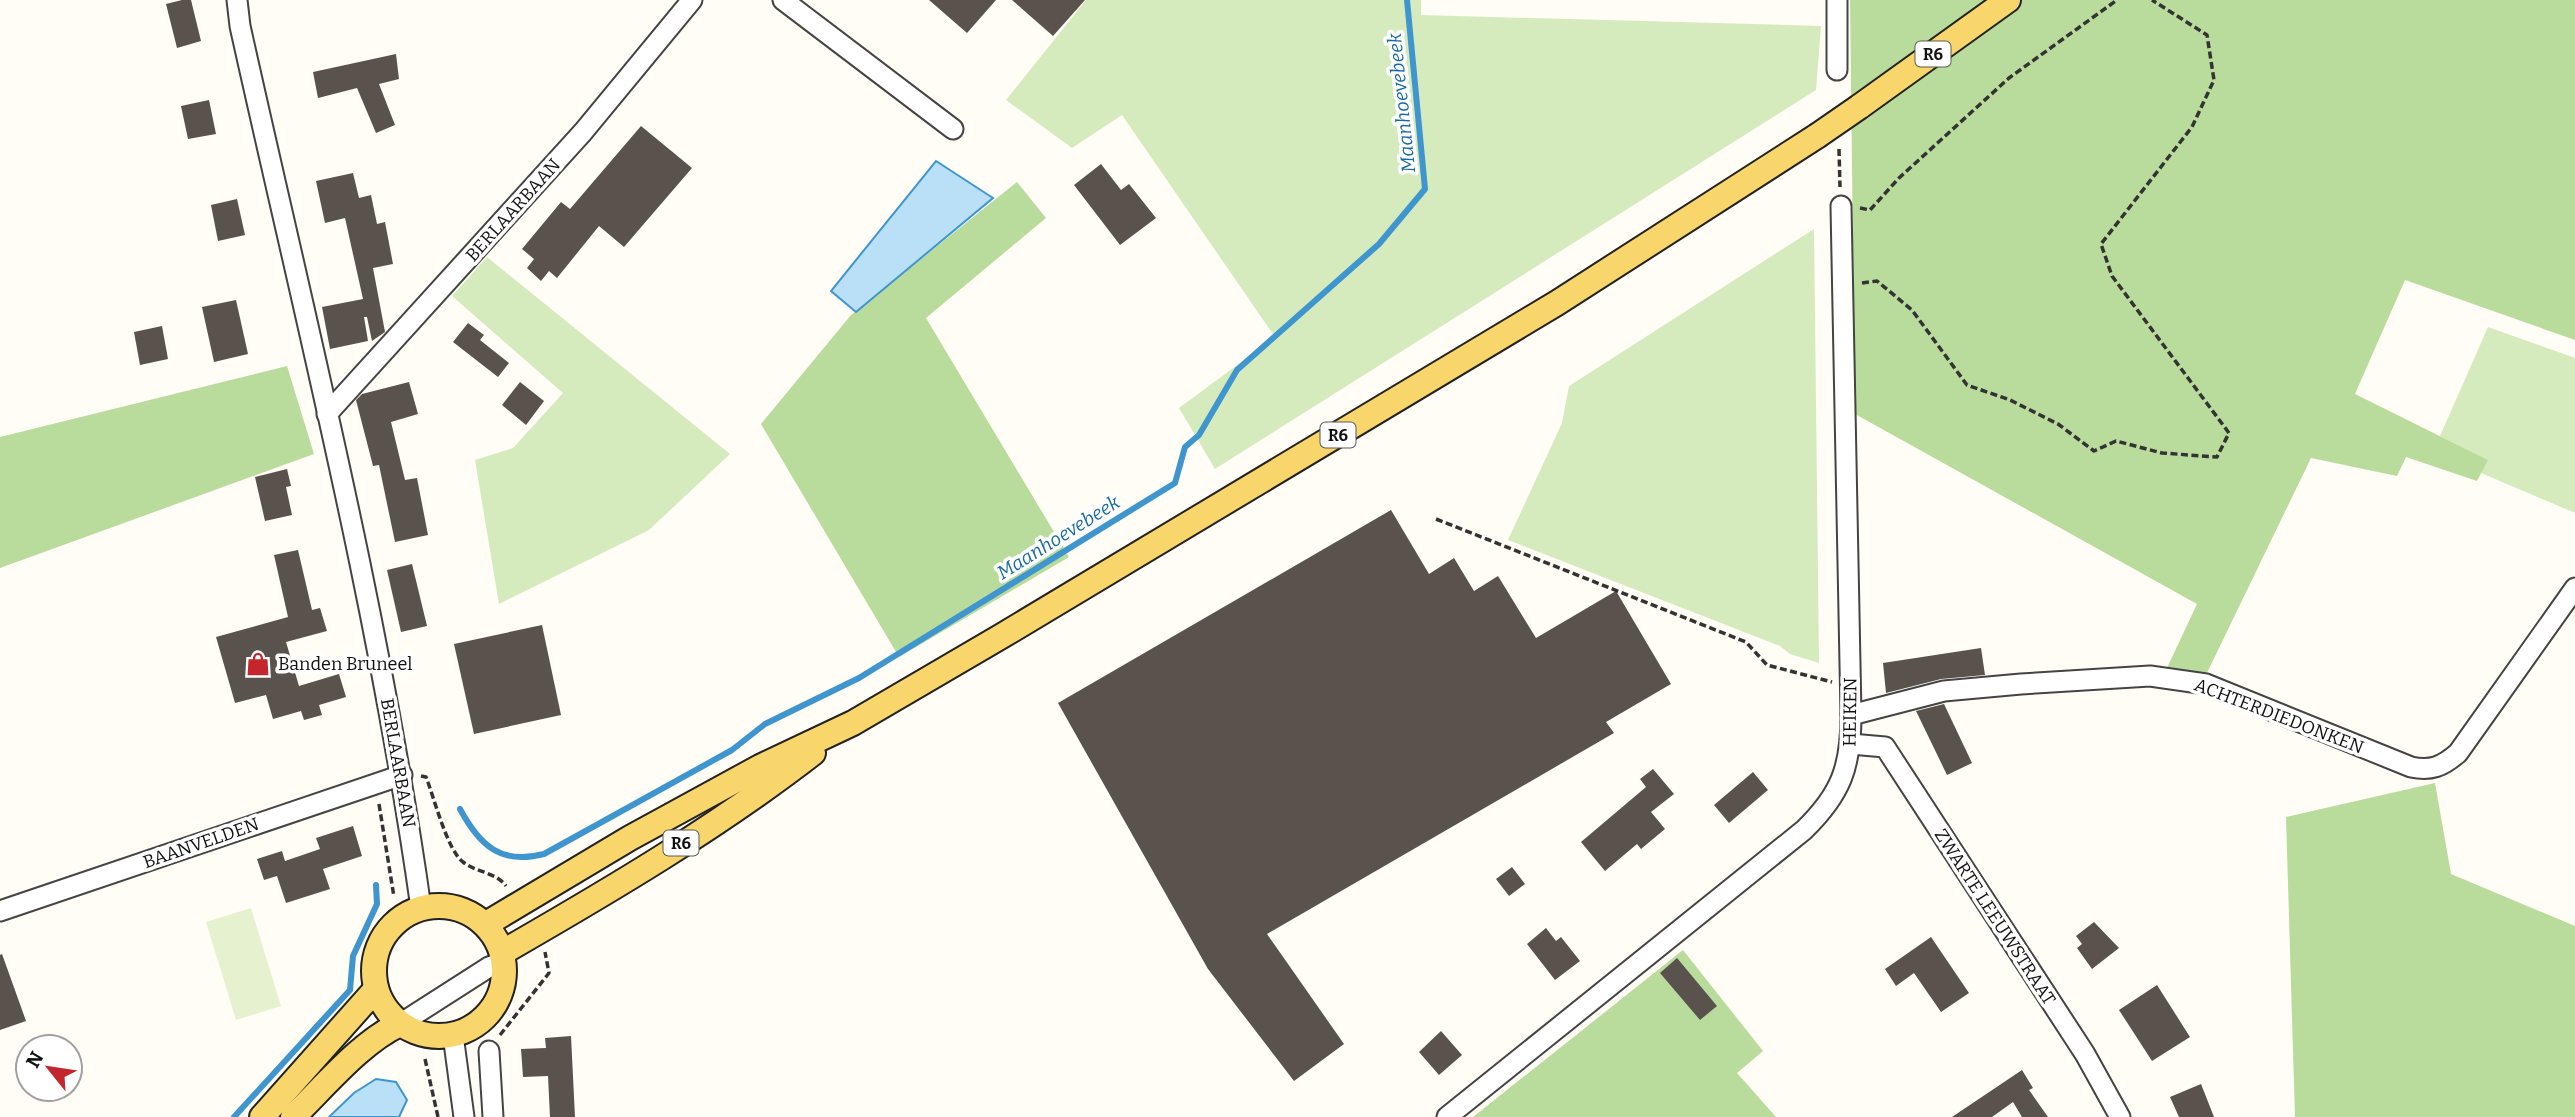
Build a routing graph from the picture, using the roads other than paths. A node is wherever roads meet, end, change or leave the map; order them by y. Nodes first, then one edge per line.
1 (237, 0) edge
2 (692, 0) edge
3 (783, 0) edge
4 (1838, 0) edge
5 (2008, 0) edge
6 (1837, 70) dead end
7 (953, 129) dead end
8 (1841, 206) road end
9 (327, 414) junction
10 (2575, 588) edge
11 (1852, 715) junction
12 (853, 723) junction
13 (1851, 744) junction
14 (402, 775) junction
15 (421, 908) junction
16 (0, 911) edge
17 (486, 924) junction
18 (503, 957) junction
19 (376, 989) junction
20 (400, 1024) junction
21 (453, 1035) junction
22 (489, 1051) road end
23 (261, 1117) edge
24 (293, 1117) edge
25 (464, 1117) edge
26 (493, 1117) edge
27 (1447, 1117) edge
28 (2120, 1117) edge

1 - 9 street, BERLAARBAAN
2 - 9 street, BERLAARBAAN
3 - 7 street
4 - 6 street
5 - 12 main road, R6, bridge
8 - 11 street, HEIKEN
9 - 14 street, BERLAARBAAN
10 - 11 street, ACHTERDIEDONKEN
11 - 13 street, HEIKEN
12 - 17 main road, R6
12 - 18 main road, R6
13 - 27 street, HEIKEN
13 - 28 street, ZWARTE LEEUWSTRAAT
14 - 15 street, BERLAARBAAN
14 - 16 street, BAANVELDEN
15 - 17 main road
15 - 19 main road
17 - 18 main road
18 - 20 street
18 - 21 main road
19 - 20 main road
19 - 23 main road
20 - 21 main road
20 - 24 main road
21 - 25 street
22 - 26 street

